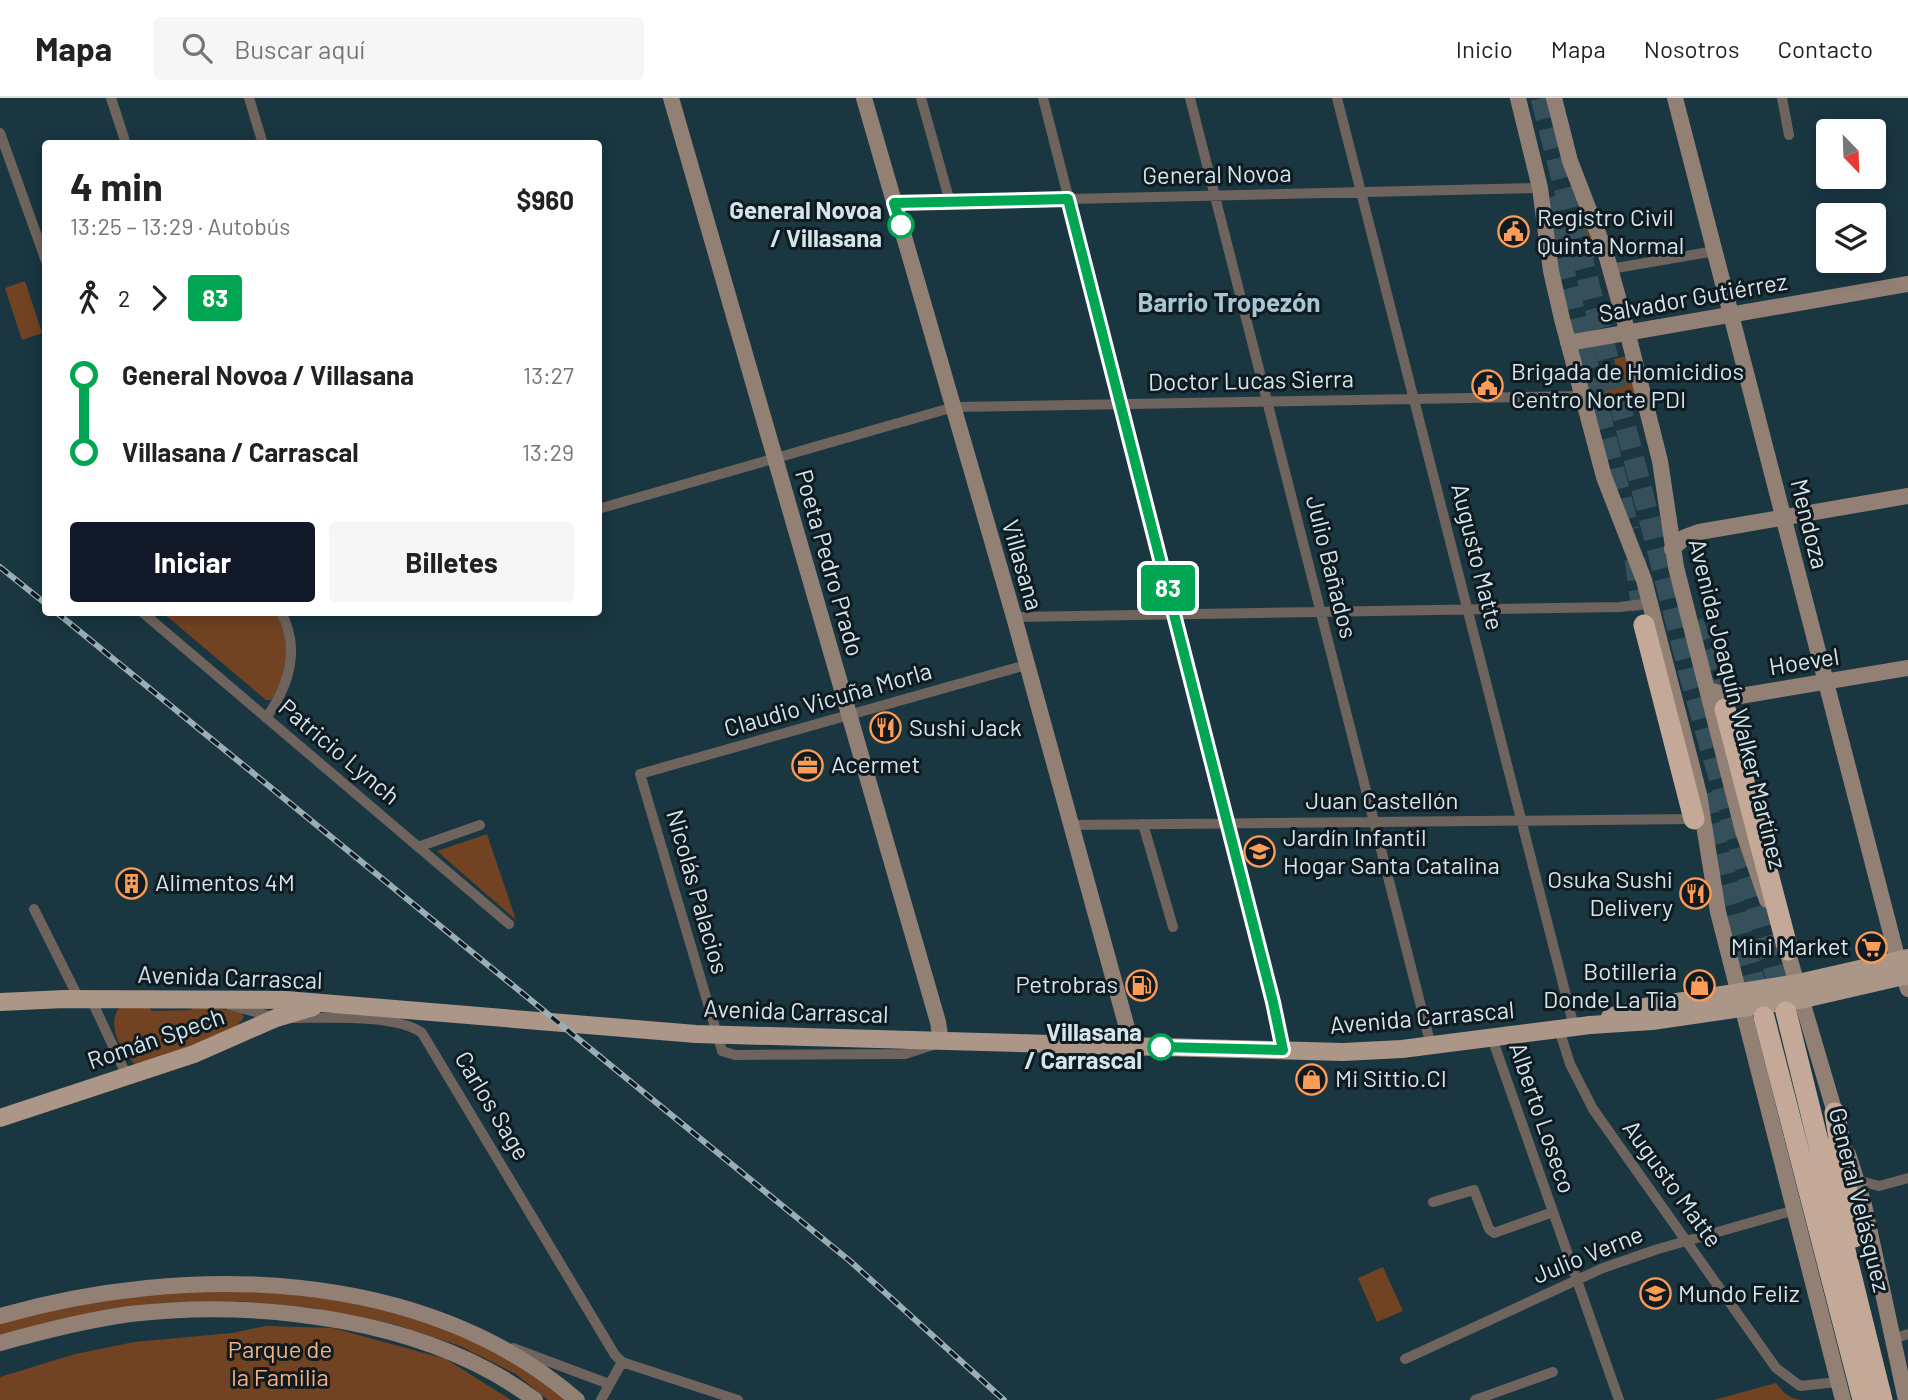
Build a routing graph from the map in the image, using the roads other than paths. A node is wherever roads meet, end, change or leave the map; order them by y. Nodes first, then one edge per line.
1 (111, 98) edge
2 (249, 98) edge
3 (671, 98) edge
4 (864, 98) edge
5 (921, 98) edge
6 (1043, 98) edge
7 (1190, 98) edge
8 (1337, 98) edge
9 (1518, 98) edge
10 (1554, 98) edge
11 (1675, 98) edge
12 (1782, 98) edge
13 (0, 134) edge
14 (1789, 135) dead end
15 (125, 140) edge
16 (262, 140) edge
17 (1540, 188) junction
18 (1361, 192) junction
19 (1215, 196) junction
20 (1068, 199) junction
21 (950, 202) junction
22 (894, 203) junction
23 (42, 250) edge
24 (1715, 251) junction
25 (1610, 269) junction
26 (1908, 284) edge
27 (1731, 314) junction
28 (1627, 331) junction
29 (1568, 343) junction
30 (1582, 396) junction
31 (1414, 399) junction
32 (1267, 402) junction
33 (1119, 405) junction
34 (954, 407) junction
35 (774, 457) junction
36 (1908, 496) edge
37 (602, 508) edge
38 (1784, 517) junction
39 (1672, 549) junction
40 (1650, 603) junction
41 (1630, 607) junction
42 (1468, 610) junction
43 (1321, 612) junction
44 (1175, 615) junction
45 (147, 616) edge
46 (282, 616) edge
47 (1014, 617) junction
48 (1644, 625) tunnel mouth
49 (1027, 665) junction
50 (1908, 668) edge
51 (1826, 681) junction
52 (1708, 690) junction
53 (1725, 709) tunnel mouth
54 (849, 716) junction
55 (266, 718) junction
56 (640, 774) joint
57 (1685, 820) junction
58 (1523, 821) junction
59 (1373, 822) junction
60 (1228, 823) junction
61 (1143, 824) junction
62 (480, 825) dead end
63 (1071, 825) junction
64 (418, 847) junction
65 (34, 909) dead end
66 (1717, 912) junction
67 (509, 924) dead end
68 (1173, 928) dead end
69 (1788, 950) junction
70 (1905, 972) edge
71 (1801, 991) junction
72 (85, 999) junction
73 (1740, 1000) junction
74 (0, 1002) edge
75 (266, 1011) junction
76 (1786, 1012) tunnel mouth
77 (1764, 1017) tunnel mouth
78 (1574, 1027) junction
79 (1492, 1038) junction
80 (941, 1041) junction
81 (1132, 1046) junction
82 (1431, 1046) junction
83 (1283, 1050) junction
84 (127, 1076) junction
85 (1835, 1114) junction
86 (0, 1118) edge
87 (1908, 1178) edge
88 (1857, 1180) junction
89 (1433, 1202) dead end
90 (1796, 1210) junction
91 (1553, 1212) junction
92 (1687, 1241) junction
93 (1577, 1280) junction
94 (0, 1315) edge
95 (1901, 1336) edge
96 (1848, 1339) junction
97 (488, 1340) junction
98 (0, 1343) edge
99 (1405, 1359) dead end
100 (622, 1362) junction
101 (1553, 1372) dead end
102 (1876, 1377) junction
103 (1838, 1382) junction
104 (609, 1384) junction
105 (1489, 1398) edge
106 (535, 1400) edge
107 (577, 1400) edge
108 (601, 1400) edge
109 (738, 1400) edge
110 (1475, 1400) edge
111 (1619, 1400) edge
112 (1843, 1400) edge
113 (1856, 1400) edge
114 (1863, 1400) edge
115 (1882, 1400) edge
116 (1906, 1400) edge

1 - 15 street
2 - 16 street
3 - 35 main road, Poeta Pedro Prado
4 - 22 main road, Villasana
5 - 21 street
6 - 20 street
7 - 19 street, Julio Bañados
8 - 18 street, Augusto Matte
9 - 17 main road
10 - 25 main road, Avenida Joaquín Walker Martínez
11 - 24 main road, Mendoza
12 - 14 street
13 - 23 street
17 - 18 street, General Novoa
17 - 29 main road
18 - 19 street, General Novoa
18 - 31 street, Augusto Matte
19 - 20 street, General Novoa
19 - 32 street, Julio Bañados
20 - 21 street, General Novoa
20 - 33 street
21 - 22 street, General Novoa
22 - 34 main road, Villasana
24 - 25 street
24 - 27 main road, Mendoza
25 - 28 main road, Avenida Joaquín Walker Martínez
26 - 27 main road, Salvador Gutiérrez
27 - 28 main road, Salvador Gutiérrez
27 - 38 main road, Mendoza
28 - 29 main road, Salvador Gutiérrez
28 - 39 main road, Avenida Joaquín Walker Martínez
29 - 30 main road
30 - 31 street, Doctor Lucas Sierra
30 - 40 main road
31 - 32 street, Doctor Lucas Sierra
31 - 42 street, Augusto Matte
32 - 33 street, Doctor Lucas Sierra
32 - 43 street, Julio Bañados
33 - 34 street, Doctor Lucas Sierra
33 - 44 street
34 - 35 street, Doctor Lucas Sierra
34 - 47 main road, Villasana
35 - 37 street, Doctor Lucas Sierra
35 - 54 main road, Poeta Pedro Prado
36 - 38 main road
38 - 39 main road
38 - 51 main road, Mendoza
39 - 52 main road, Avenida Joaquín Walker Martínez
40 - 41 street
40 - 66 main road
41 - 42 street
41 - 57 street
42 - 43 street
42 - 58 street, Augusto Matte
43 - 44 street
43 - 59 street, Julio Bañados
44 - 47 street
44 - 60 street
45 - 55 street, Patricio Lynch
46 - 55 street
47 - 49 main road, Villasana
48 - 57 highway
49 - 54 street, Claudio Vicuña Morla
49 - 63 main road, Villasana
50 - 51 main road, Hoevel
51 - 52 main road, Hoevel
51 - 70 main road, Mendoza
52 - 69 main road, Avenida Joaquín Walker Martínez
53 - 69 highway
54 - 56 street, Claudio Vicuña Morla
54 - 80 main road, Poeta Pedro Prado
55 - 64 street, Patricio Lynch
56 - 80 street, Nicolás Palacios
57 - 58 street, Juan Castellón
57 - 66 main road
58 - 59 street, Juan Castellón
58 - 78 street, Augusto Matte
59 - 60 street, Juan Castellón
59 - 82 street, Julio Bañados
60 - 61 street, Juan Castellón
60 - 83 street
61 - 63 street, Juan Castellón
61 - 68 street
62 - 64 street
63 - 81 main road, Villasana
64 - 67 street, Patricio Lynch
65 - 72 street
66 - 73 main road
69 - 71 main road, Avenida Joaquín Walker Martínez
70 - 71 main road, Avenida Carrascal
71 - 73 main road, Avenida Carrascal
71 - 85 main road, Avenida Joaquín Walker Martínez
72 - 74 main road, Avenida Carrascal
72 - 75 main road, Avenida Carrascal
72 - 84 street
73 - 78 main road, Avenida Carrascal
73 - 90 main road
75 - 80 main road, Avenida Carrascal
75 - 84 main road, Román Spech
75 - 100 street, Carlos Sage
76 - 102 highway, General Velásquez
77 - 96 highway, General Velásquez
78 - 79 main road, Avenida Carrascal
78 - 92 street, Augusto Matte
79 - 82 main road, Avenida Carrascal
79 - 91 street, Alberto Loseco
80 - 81 main road, Avenida Carrascal
81 - 83 main road, Avenida Carrascal
82 - 83 main road, Avenida Carrascal
84 - 86 main road, Román Spech
85 - 88 main road, Avenida Joaquín Walker Martínez
85 - 102 highway
87 - 88 street
88 - 95 main road, Avenida Joaquín Walker Martínez
89 - 91 street, Alberto Loseco
90 - 92 street, Julio Verne
90 - 103 main road
91 - 93 street, Alberto Loseco
92 - 93 street, Julio Verne
92 - 103 street, Augusto Matte
93 - 99 street, Julio Verne
93 - 111 street, Alberto Loseco
94 - 97 main road
95 - 116 main road, Avenida Joaquín Walker Martínez
96 - 113 highway
96 - 114 highway, General Velásquez
97 - 104 street
97 - 107 main road
98 - 106 main road
100 - 104 street
100 - 109 street
101 - 105 street
102 - 115 highway, General Velásquez
103 - 112 main road
104 - 108 street
105 - 110 street

